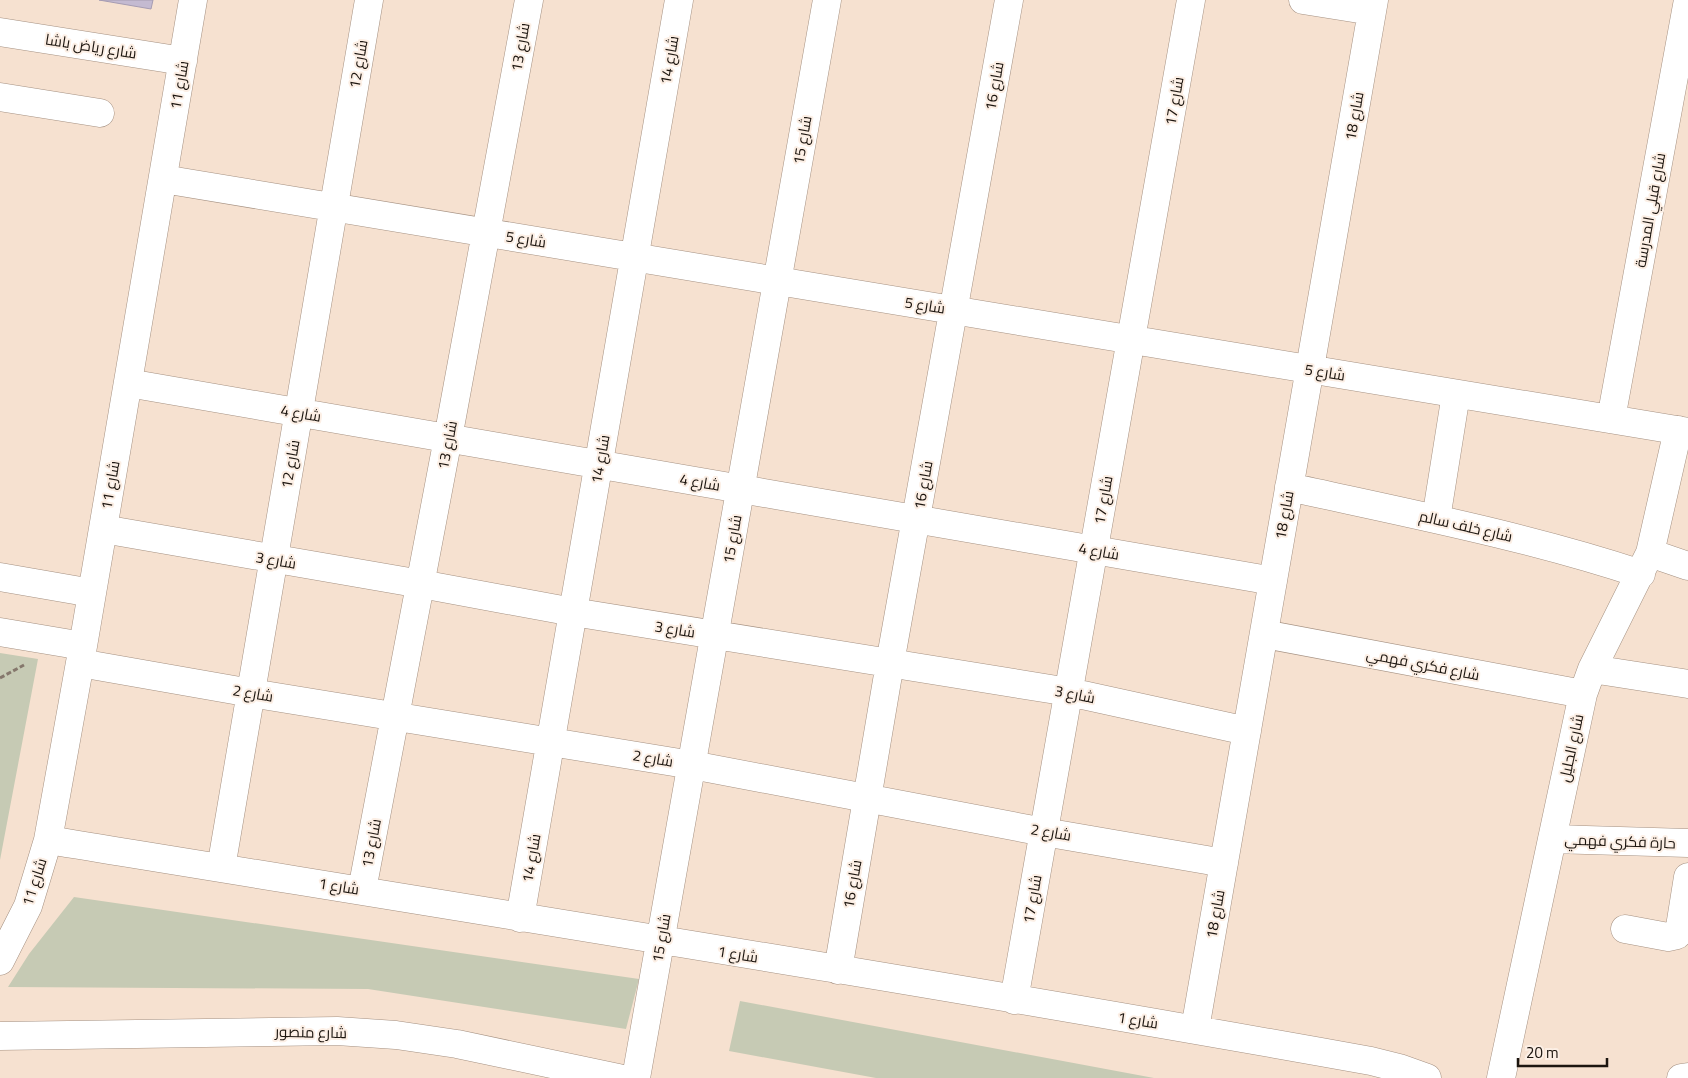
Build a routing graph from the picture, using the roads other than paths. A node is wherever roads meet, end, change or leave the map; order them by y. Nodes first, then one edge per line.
1 (193, 0) edge
2 (369, 0) edge
3 (529, 0) edge
4 (679, 0) edge
5 (827, 0) edge
6 (1009, 0) edge
7 (1191, 0) edge
8 (1303, 0) edge
9 (1688, 0) edge
10 (1373, 6) edge
11 (0, 32) edge
12 (183, 62) junction
13 (0, 97) edge
14 (100, 113) dead end
15 (163, 179) junction
16 (334, 208) junction
17 (486, 233) junction
18 (635, 258) junction
19 (778, 281) junction
20 (955, 310) junction
21 (1132, 340) junction
22 (1310, 369) junction
23 (128, 383) junction
24 (1456, 394) junction
25 (299, 412) junction
26 (1611, 419) junction
27 (1683, 431) edge
28 (448, 438) junction
29 (599, 464) junction
30 (1289, 486) junction
31 (741, 489) junction
32 (917, 519) junction
33 (1436, 519) junction
34 (103, 529) junction
35 (1094, 550) junction
36 (273, 559) junction
37 (1645, 564) junction
38 (1688, 566) edge
39 (0, 577) edge
40 (1273, 581) junction
41 (421, 584) junction
42 (92, 593) junction
43 (573, 612) junction
44 (0, 632) edge
45 (1264, 634) junction
46 (715, 635) junction
47 (82, 654) junction
48 (890, 663) junction
49 (1587, 682) junction
50 (1688, 684) edge
51 (1069, 692) junction
52 (250, 693) junction
53 (395, 716) junction
54 (1247, 731) junction
55 (551, 741) junction
56 (692, 765) junction
57 (867, 797) junction
58 (1044, 832) junction
59 (1552, 839) junction
60 (48, 840) junction
61 (1688, 844) edge
62 (1224, 863) junction
63 (221, 868) junction
64 (1688, 877) edge
65 (362, 890) junction
66 (520, 918) junction
67 (1625, 930) dead end
68 (661, 941) junction
69 (0, 961) edge
70 (838, 970) junction
71 (1014, 1000) junction
72 (1195, 1029) junction
73 (0, 1036) edge
74 (1688, 1077) edge
75 (618, 1078) edge
76 (636, 1078) edge
77 (1427, 1078) edge
78 (1501, 1078) edge
79 (1681, 1078) edge

1 - 12 street, شارع 11
2 - 16 street, شارع 12
3 - 17 street, شارع 13
4 - 18 street, شارع 14
5 - 19 street, شارع 15
6 - 20 street, شارع 16
7 - 21 street, شارع 17
8 - 10 street
9 - 26 street, شارع قبلي المدرسة
10 - 22 street, شارع 18
11 - 12 street, شارع رياض باشا
12 - 15 street, شارع 11
13 - 14 street
15 - 16 street, شارع 5
15 - 23 street, شارع 11
16 - 17 street, شارع 5
16 - 25 street, شارع 12
17 - 18 street, شارع 5
17 - 28 street, شارع 13
18 - 19 street, شارع 5
18 - 29 street, شارع 14
19 - 20 street, شارع 5
19 - 31 street, شارع 15
20 - 21 street, شارع 5
20 - 32 street, شارع 16
21 - 22 street, شارع 5
21 - 35 street, شارع 17
22 - 24 street, شارع 5
22 - 30 street, شارع 18
23 - 25 street, شارع 4
23 - 34 street, شارع 11
24 - 26 street, شارع 5
24 - 33 street
25 - 28 street, شارع 4
25 - 36 street, شارع 12
26 - 27 street, شارع 5
27 - 37 street, شارع الجليل
28 - 29 street, شارع 4
28 - 41 street, شارع 13
29 - 31 street, شارع 4
29 - 43 street, شارع 14
30 - 33 street, شارع خلف سالم
30 - 40 street, شارع 18
31 - 32 street, شارع 4
31 - 46 street, شارع 15
32 - 35 street, شارع 4
32 - 48 street, شارع 16
33 - 37 street, شارع خلف سالم
34 - 36 street, شارع 3
34 - 42 street, شارع 11
35 - 40 street, شارع 4
35 - 51 street, شارع 17
36 - 41 street, شارع 3
36 - 52 street, شارع 12
37 - 38 street, شارع خلف سالم
37 - 49 street, شارع الجليل
39 - 42 street
40 - 45 street, شارع 18
41 - 43 street, شارع 3
41 - 53 street, شارع 13
42 - 47 street, شارع 11
43 - 46 street, شارع 3
43 - 55 street, شارع 14
44 - 47 street, شارع 2
45 - 49 street, شارع فكري فهمي
45 - 54 street, شارع 18
46 - 48 street, شارع 3
46 - 56 street, شارع 15
47 - 52 street, شارع 2
47 - 60 street, شارع 11
48 - 51 street, شارع 3
48 - 57 street, شارع 16
49 - 50 street, شارع فكري فهمي
49 - 59 street, شارع الجليل
51 - 54 street, شارع 3
51 - 58 street, شارع 17
52 - 53 street, شارع 2
52 - 63 street, شارع 12
53 - 55 street, شارع 2
53 - 65 street, شارع 13
54 - 62 street, شارع 18
55 - 56 street, شارع 2
55 - 66 street, شارع 14
56 - 57 street, شارع 2
56 - 68 street, شارع 15
57 - 58 street, شارع 2
57 - 70 street, شارع 16
58 - 62 street, شارع 2
58 - 71 street, شارع 17
59 - 61 street, حارة فكري فهمي
59 - 78 street, شارع الجليل
60 - 63 street, شارع 1
60 - 69 street, شارع 11
62 - 72 street, شارع 18
63 - 65 street, شارع 1
64 - 67 street
65 - 66 street, شارع 1
66 - 68 street, شارع 1
68 - 70 street, شارع 1
68 - 76 street, شارع 15
70 - 71 street, شارع 1
71 - 72 street, شارع 1
72 - 77 street, شارع 1
73 - 75 street, شارع منصور
74 - 79 street

